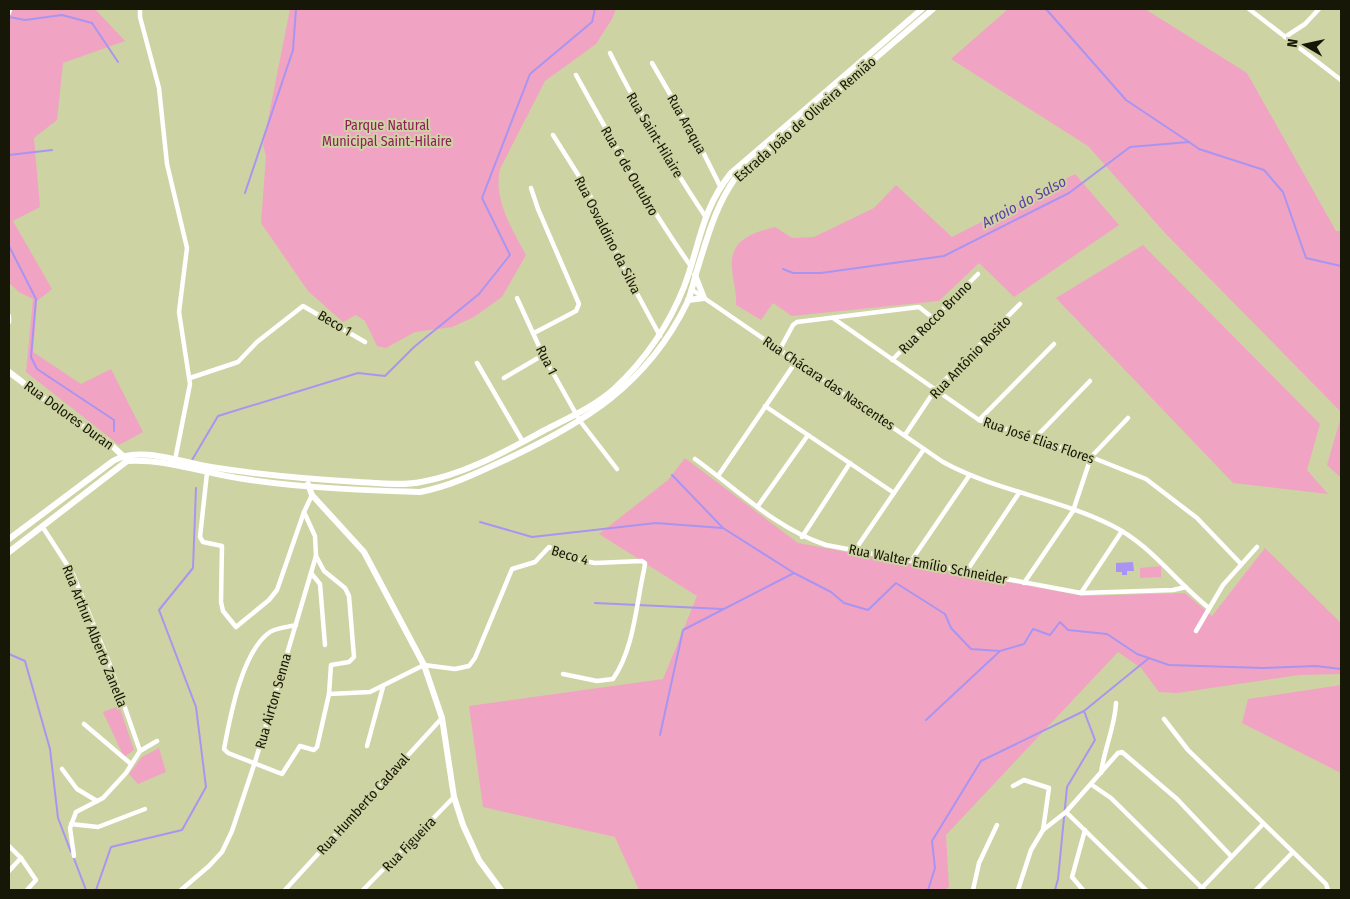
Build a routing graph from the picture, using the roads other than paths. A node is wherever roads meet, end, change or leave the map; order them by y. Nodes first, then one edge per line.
1 (10, 9) edge
2 (140, 9) edge
3 (922, 9) edge
4 (933, 9) edge
5 (1249, 9) edge
6 (1319, 9) edge
7 (9, 13) edge
8 (1285, 36) junction
9 (610, 53) dead end
10 (652, 63) dead end
11 (576, 74) dead end
12 (1341, 80) edge
13 (553, 135) dead end
14 (750, 155) junction
15 (755, 161) junction
16 (720, 186) junction
17 (531, 188) dead end
18 (705, 216) junction
19 (700, 233) junction
20 (690, 265) junction
21 (978, 274) dead end
22 (695, 275) junction
23 (691, 290) junction
24 (518, 298) dead end
25 (704, 298) junction
26 (688, 300) junction
27 (1020, 304) dead end
28 (9, 316) edge
29 (833, 318) junction
30 (933, 318) junction
31 (9, 322) edge
32 (534, 333) junction
33 (660, 336) junction
34 (365, 342) dead end
35 (1054, 344) dead end
36 (780, 350) junction
37 (544, 356) junction
38 (797, 360) junction
39 (892, 360) junction
40 (477, 363) dead end
41 (9, 372) edge
42 (190, 378) junction
43 (504, 378) dead end
44 (1090, 381) dead end
45 (935, 390) junction
46 (765, 406) junction
47 (576, 414) junction
48 (1128, 418) dead end
49 (979, 420) junction
50 (580, 421) junction
51 (808, 435) junction
52 (905, 435) junction
53 (1034, 439) junction
54 (523, 442) junction
55 (924, 449) junction
56 (1091, 457) junction
57 (125, 458) junction
58 (694, 459) dead end
59 (175, 460) junction
60 (850, 463) junction
61 (196, 468) junction
62 (617, 469) dead end
63 (207, 473) junction
64 (718, 476) junction
65 (968, 476) junction
66 (308, 483) junction
67 (894, 493) junction
68 (1018, 493) junction
69 (312, 495) junction
70 (758, 506) junction
71 (1073, 511) junction
72 (304, 512) junction
73 (42, 526) junction
74 (1122, 531) junction
75 (802, 537) junction
76 (9, 539) edge
77 (1257, 547) dead end
78 (855, 550) junction
79 (9, 552) edge
80 (316, 556) junction
81 (911, 561) junction
82 (1241, 564) junction
83 (966, 572) junction
84 (311, 573) junction
85 (1024, 583) junction
86 (1186, 587) junction
87 (1082, 593) junction
88 (1209, 608) junction
89 (296, 625) junction
90 (1196, 631) dead end
91 (325, 645) dead end
92 (424, 665) junction
93 (563, 674) dead end
94 (383, 687) junction
95 (329, 694) junction
96 (1116, 703) dead end
97 (442, 718) junction
98 (1164, 719) dead end
99 (84, 724) dead end
100 (157, 741) dead end
101 (367, 746) dead end
102 (140, 751) junction
103 (255, 762) junction
104 (131, 764) junction
105 (62, 769) dead end
106 (1101, 775) junction
107 (1092, 784) junction
108 (1013, 786) dead end
109 (454, 797) junction
110 (97, 801) junction
111 (145, 809) dead end
112 (1066, 812) junction
113 (71, 824) junction
114 (997, 824) dead end
115 (1263, 824) junction
116 (1043, 830) junction
117 (1086, 830) junction
118 (9, 846) edge
119 (1292, 852) junction
120 (74, 856) dead end
121 (1231, 856) junction
122 (21, 858) junction
123 (9, 871) edge
124 (26, 890) edge
125 (181, 890) edge
126 (284, 890) edge
127 (363, 890) edge
128 (501, 890) edge
129 (973, 890) edge
130 (1018, 890) edge
131 (1082, 890) edge
132 (1146, 890) edge
133 (1202, 890) edge
134 (1256, 890) edge
135 (1328, 890) edge

1 - 7 street
2 - 42 street
3 - 14 main road, Estrada João de Oliveira Remião
4 - 15 main road, Estrada João de Oliveira Remião
5 - 8 street
6 - 8 street
8 - 12 street
9 - 18 street, Rua Saint-Hilaire
10 - 16 street, Rua Araqua
11 - 20 street, Rua 6 de Outubro
13 - 33 street, Rua Osvaldino da Silva
14 - 15 main road
14 - 16 main road, Estrada João de Oliveira Remião
15 - 22 main road, Estrada João de Oliveira Remião
16 - 18 main road, Estrada João de Oliveira Remião
17 - 32 street
18 - 19 main road, Estrada João de Oliveira Remião
19 - 20 main road, Estrada João de Oliveira Remião
19 - 23 main road
20 - 33 main road, Estrada João de Oliveira Remião
21 - 30 street, Rua Rocco Bruno
22 - 23 main road, Estrada João de Oliveira Remião
22 - 25 main road
23 - 25 street, Rua Chácara das Nascentes
23 - 26 main road, Estrada João de Oliveira Remião
23 - 33 main road
24 - 32 street, Rua 1
25 - 26 main road
25 - 36 street, Rua Chácara das Nascentes
26 - 50 main road, Estrada João de Oliveira Remião
27 - 45 street, Rua Antônio Rosito
28 - 31 street
29 - 30 street
29 - 36 street
29 - 39 street, Rua José Elias Flores
30 - 39 street, Rua Rocco Bruno
32 - 37 street, Rua 1
33 - 47 main road, Estrada João de Oliveira Remião
34 - 42 street, Beco 1
35 - 49 street
36 - 38 street, Rua Chácara das Nascentes
37 - 43 street
37 - 47 street, Rua 1
38 - 46 street
38 - 52 street, Rua Chácara das Nascentes
39 - 45 street, Rua José Elias Flores
40 - 54 street
41 - 57 main road, Rua Dolores Duran
42 - 59 street
44 - 53 street
45 - 49 street, Rua José Elias Flores
45 - 52 street, Rua Antônio Rosito
46 - 51 street
46 - 64 street
47 - 50 street, Rua 1
47 - 54 main road, Estrada João de Oliveira Remião
48 - 56 street
49 - 53 street, Rua José Elias Flores
50 - 62 street, Rua 1
50 - 66 main road, Estrada João de Oliveira Remião
51 - 60 street
51 - 70 street
52 - 55 street, Rua Chácara das Nascentes
53 - 56 street, Rua José Elias Flores
54 - 66 main road, Estrada João de Oliveira Remião
55 - 65 street, Rua Chácara das Nascentes
55 - 67 street
56 - 71 street
56 - 82 street, Rua José Elias Flores
57 - 59 main road, Estrada João de Oliveira Remião
57 - 61 main road, Estrada João de Oliveira Remião
57 - 73 main road
57 - 76 main road, Estrada João de Oliveira Remião
58 - 64 street, Rua Walter Emílio Schneider
59 - 61 main road, Estrada João de Oliveira Remião
60 - 67 street
60 - 75 street
61 - 63 main road, Estrada João de Oliveira Remião
61 - 66 main road, Estrada João de Oliveira Remião
63 - 66 main road, Estrada João de Oliveira Remião
63 - 72 street
64 - 70 street, Rua Walter Emílio Schneider
65 - 68 street, Rua Chácara das Nascentes
65 - 81 street
66 - 69 main road
67 - 78 street
68 - 71 street, Rua Chácara das Nascentes
68 - 83 street
69 - 72 street
69 - 92 main road
70 - 75 street, Rua Walter Emílio Schneider
71 - 74 street, Rua Chácara das Nascentes
71 - 85 street
72 - 80 street, Rua Airton Senna
73 - 79 main road
73 - 102 street, Rua Arthur Alberto Zanella
74 - 86 street, Rua Chácara das Nascentes
74 - 87 street
75 - 78 street, Rua Walter Emílio Schneider
77 - 82 street
78 - 81 street, Rua Walter Emílio Schneider
80 - 84 street, Rua Airton Senna
80 - 95 street
81 - 83 street, Rua Walter Emílio Schneider
82 - 88 street
83 - 85 street, Rua Walter Emílio Schneider
84 - 89 street, Rua Airton Senna
84 - 91 street
85 - 87 street, Rua Walter Emílio Schneider
86 - 87 street, Rua Walter Emílio Schneider
86 - 88 street, Rua Chácara das Nascentes
88 - 90 street
89 - 103 street, Rua Airton Senna
89 - 103 street
92 - 93 street, Beco 4
92 - 94 street
92 - 97 main road
94 - 95 street
94 - 101 street
95 - 103 street
96 - 106 street
97 - 109 main road
97 - 126 street, Rua Humberto Cadaval
98 - 115 street
99 - 104 street
100 - 102 street
102 - 104 street
103 - 125 street, Rua Airton Senna
104 - 110 street
105 - 110 street
106 - 107 street
106 - 121 street
107 - 112 street
107 - 133 street
108 - 116 street
109 - 127 street, Rua Figueira
109 - 128 main road
110 - 113 street
111 - 113 street
112 - 116 street
112 - 117 street
113 - 120 street
114 - 129 street
115 - 119 street
115 - 121 street
116 - 130 street
117 - 131 street
117 - 132 street
118 - 122 street
119 - 134 street
119 - 135 street
121 - 133 street
122 - 123 street
122 - 124 street

